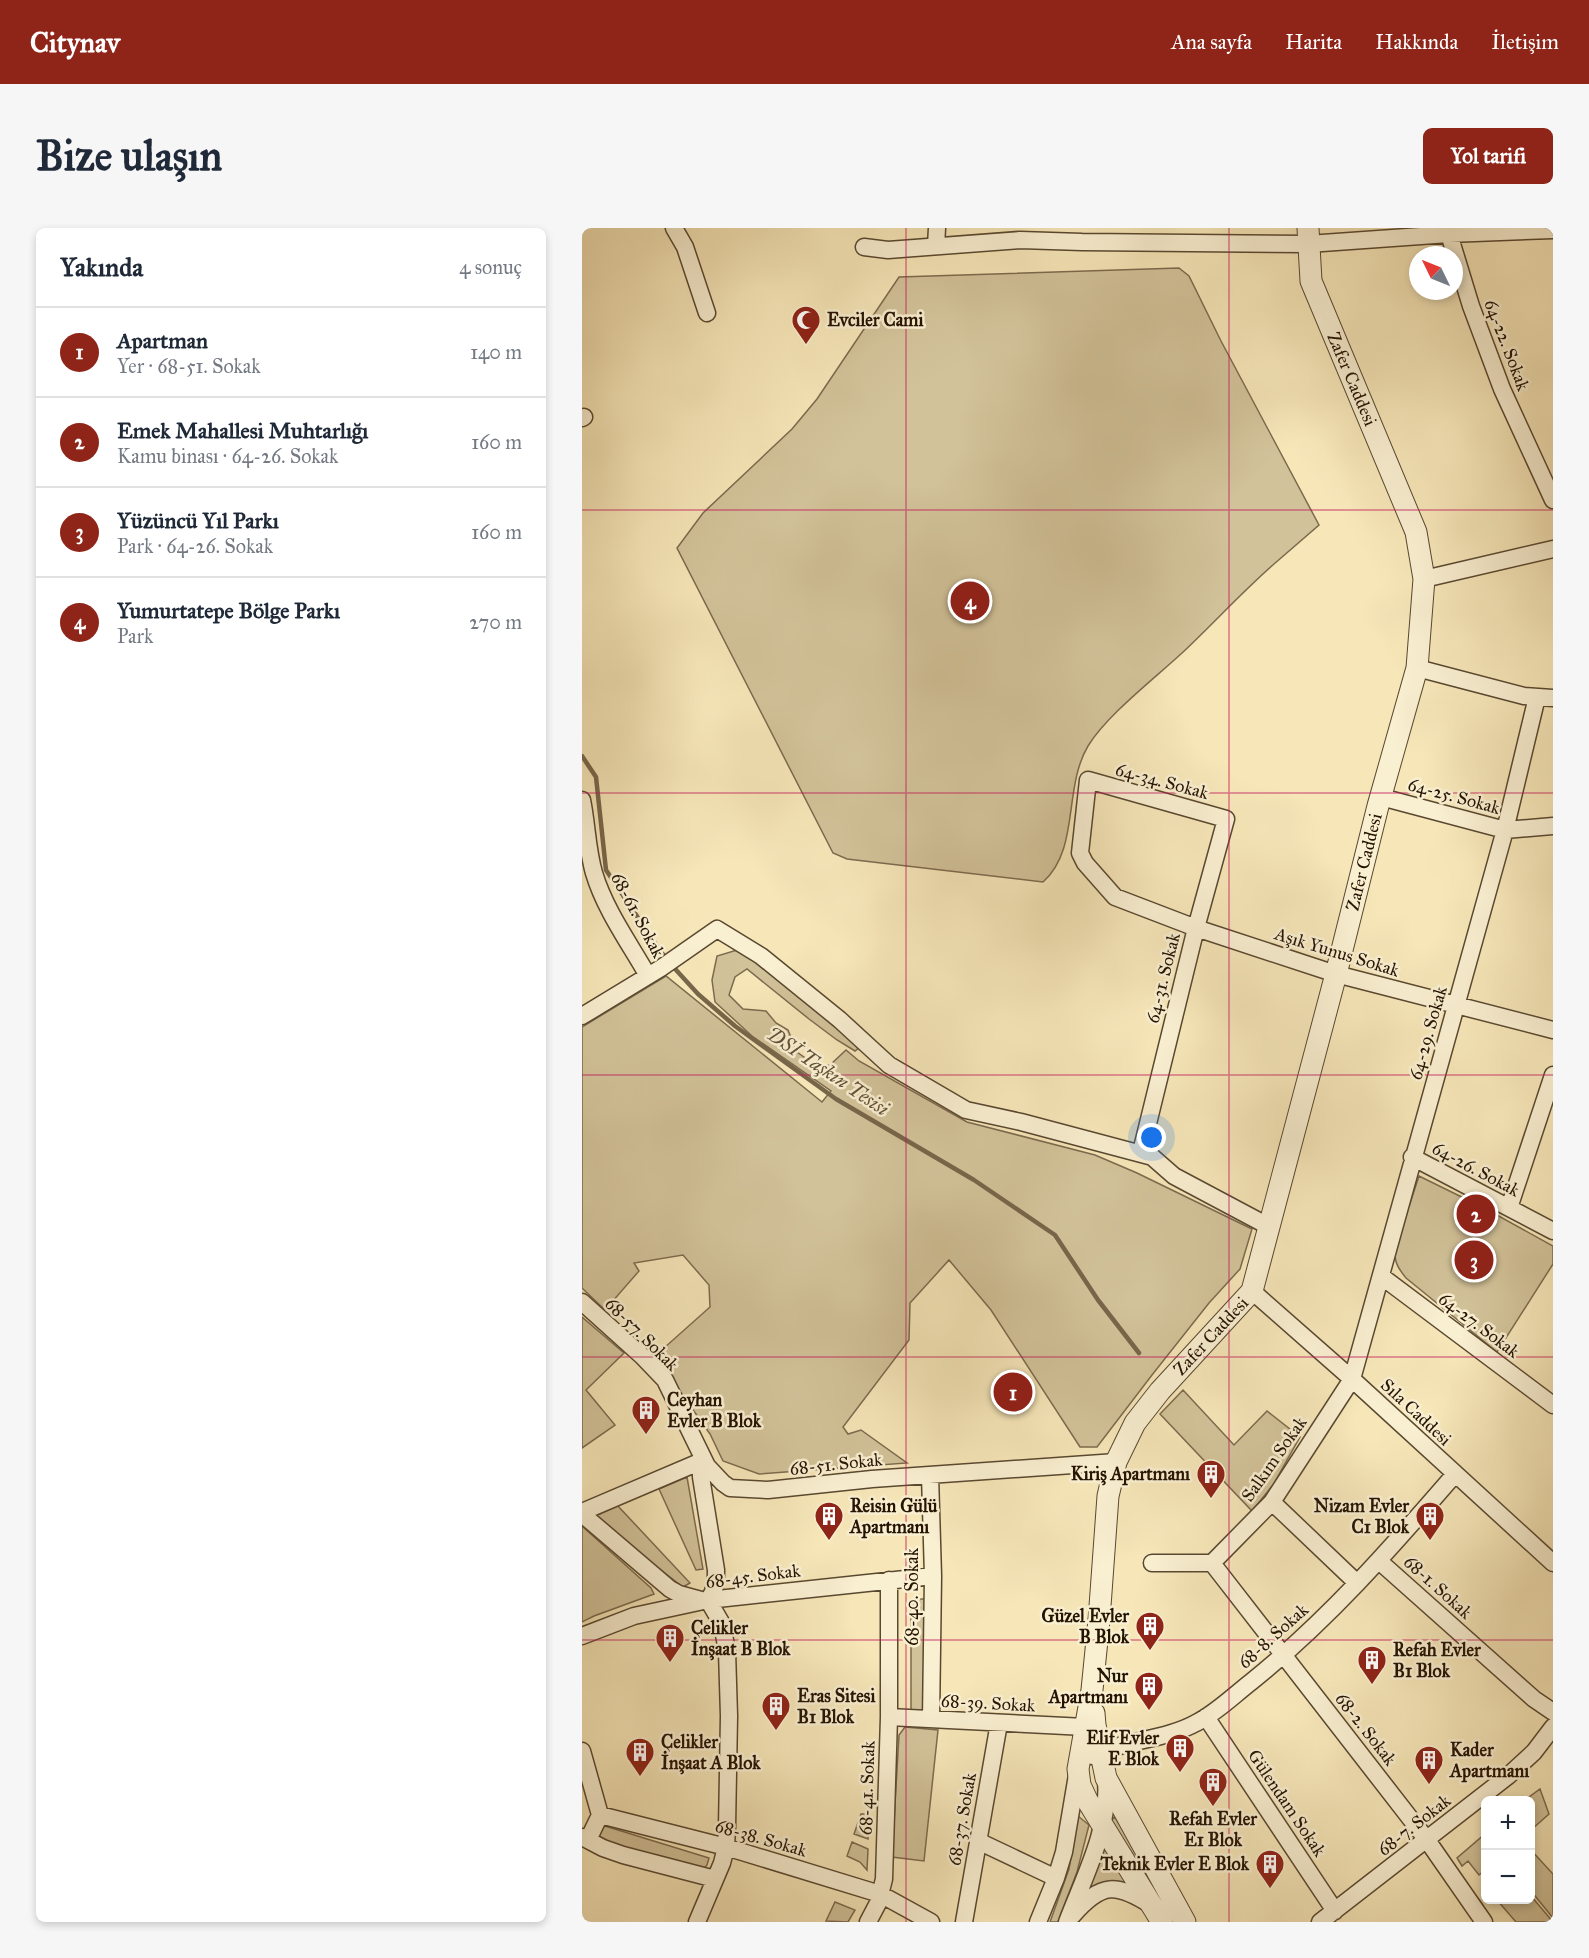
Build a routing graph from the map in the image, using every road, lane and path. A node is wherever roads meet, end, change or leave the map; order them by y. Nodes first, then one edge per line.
1 (674, 228) edge
2 (937, 228) edge
3 (1553, 230) edge
4 (1449, 231) edge
5 (1020, 234) edge
6 (1156, 235) edge
7 (1308, 236) edge
8 (936, 246) junction
9 (864, 247) dead end
10 (707, 313) dead end
11 (1553, 500) edge
12 (1553, 549) edge
13 (1425, 579) junction
14 (1417, 668) junction
15 (1545, 698) edge
16 (1381, 797) junction
17 (582, 800) edge
18 (1226, 819) joint
19 (1553, 826) edge
20 (1505, 830) junction
21 (585, 848) edge
22 (1115, 897) joint
23 (1196, 928) junction
24 (655, 972) junction
25 (1336, 974) junction
26 (1456, 1006) junction
27 (582, 1016) edge
28 (1553, 1030) edge
29 (1553, 1075) edge
30 (1146, 1152) junction
31 (1412, 1157) junction
32 (1509, 1208) junction
33 (1268, 1226) junction
34 (1553, 1231) edge
35 (1382, 1276) junction
36 (1252, 1291) junction
37 (582, 1302) edge
38 (1352, 1379) junction
39 (1553, 1405) edge
40 (704, 1460) junction
41 (1116, 1462) junction
42 (1455, 1474) junction
43 (930, 1475) junction
44 (1272, 1502) junction
45 (582, 1513) edge
46 (1379, 1561) junction
47 (1152, 1563) dead end
48 (1212, 1563) junction
49 (1553, 1563) edge
50 (933, 1576) junction
51 (889, 1580) junction
52 (1357, 1583) junction
53 (708, 1600) junction
54 (582, 1636) edge
55 (1284, 1655) junction
56 (1093, 1678) junction
57 (1553, 1713) edge
58 (889, 1717) junction
59 (1206, 1717) junction
60 (931, 1719) junction
61 (999, 1723) junction
62 (1085, 1727) junction
63 (1553, 1727) edge
64 (582, 1751) edge
65 (1100, 1752) junction
66 (1078, 1768) junction
67 (1106, 1778) junction
68 (600, 1815) junction
69 (1102, 1828) junction
70 (585, 1839) edge
71 (978, 1840) junction
72 (1427, 1840) junction
73 (726, 1847) junction
74 (1056, 1878) junction
75 (715, 1879) junction
76 (880, 1893) junction
77 (1335, 1911) junction
78 (1156, 1914) edge
79 (697, 1922) edge
80 (868, 1922) edge
81 (931, 1922) edge
82 (964, 1922) edge
83 (1038, 1922) edge
84 (1067, 1922) edge
85 (1185, 1922) edge
86 (1320, 1922) edge
87 (1484, 1922) edge

1 - 10 street
2 - 8 street
3 - 4 street
4 - 7 street
4 - 11 street, 64-22. Sokak
5 - 6 street
5 - 8 street
6 - 7 street
7 - 13 street, Zafer Caddesi
8 - 9 street
12 - 13 street
13 - 14 street, Zafer Caddesi
14 - 15 street
14 - 16 street, Zafer Caddesi
15 - 20 street, 64-29. Sokak
16 - 20 street, 64-25. Sokak
16 - 25 street, Zafer Caddesi
17 - 21 street, 68-61. Sokak
18 - 22 street, 64-34. Sokak
18 - 23 street, 64-31. Sokak
19 - 20 street, 64-25. Sokak
20 - 26 street, 64-29. Sokak
21 - 24 street, 68-61. Sokak
22 - 23 street, Aşık Yunus Sokak
23 - 25 street, Aşık Yunus Sokak
23 - 30 street, 64-31. Sokak
24 - 27 street
24 - 30 street
25 - 26 street, Aşık Yunus Sokak
25 - 33 street, Zafer Caddesi
26 - 28 street, Aşık Yunus Sokak
26 - 31 street, 64-29. Sokak
29 - 32 street
30 - 33 street
31 - 32 street, 64-26. Sokak
31 - 35 street, 64-29. Sokak
32 - 34 street, 64-26. Sokak
33 - 36 street, Zafer Caddesi
35 - 38 street, 64-29. Sokak
35 - 39 street, 64-27. Sokak
36 - 38 street, Sıla Caddesi
36 - 41 street, Zafer Caddesi
37 - 40 street, 68-57. Sokak
38 - 42 street, Sıla Caddesi
38 - 44 street, Salkım Sokak
40 - 43 street, 68-51. Sokak
40 - 45 street
40 - 53 street
41 - 43 street, 68-51. Sokak
41 - 56 street, Zafer Caddesi
42 - 46 street, 68-8. Sokak
42 - 49 street, Sıla Caddesi
43 - 50 street, 68-40. Sokak
44 - 48 street, Salkım Sokak
44 - 52 street
45 - 53 street
46 - 52 street, 68-8. Sokak
46 - 57 street, 68-1. Sokak
47 - 48 street
48 - 55 street, 68-2. Sokak
50 - 51 street, 68-45. Sokak
50 - 60 street, 68-40. Sokak
51 - 53 street, 68-45. Sokak
51 - 58 street, 68-41. Sokak
52 - 55 street, 68-8. Sokak
53 - 54 street, 68-45. Sokak
53 - 73 street
55 - 59 street, 68-8. Sokak
55 - 72 street, 68-2. Sokak
56 - 62 street
56 - 65 street
58 - 60 street, 68-39. Sokak
58 - 76 street, 68-41. Sokak
59 - 65 street, 68-8. Sokak
59 - 77 street, Gülendam Sokak
60 - 61 street, 68-39. Sokak
61 - 62 street, 68-39. Sokak
61 - 71 street, 68-37. Sokak
62 - 66 street
63 - 72 street, 68-7. Sokak
64 - 68 street
65 - 66 street, 68-8. Sokak
65 - 67 street
66 - 69 street
66 - 74 street
67 - 69 street
67 - 85 street
68 - 70 street
68 - 73 street, 68-38. Sokak
69 - 78 street
69 - 84 street
70 - 75 street
71 - 74 street
71 - 82 street, 68-37. Sokak
72 - 77 street, 68-7. Sokak
72 - 87 street, 68-2. Sokak
73 - 75 street
73 - 76 street, 68-38. Sokak
74 - 83 street
75 - 79 street
76 - 80 street, 68-41. Sokak
76 - 81 street, 68-38. Sokak
77 - 86 street, 68-7. Sokak
78 - 84 street

